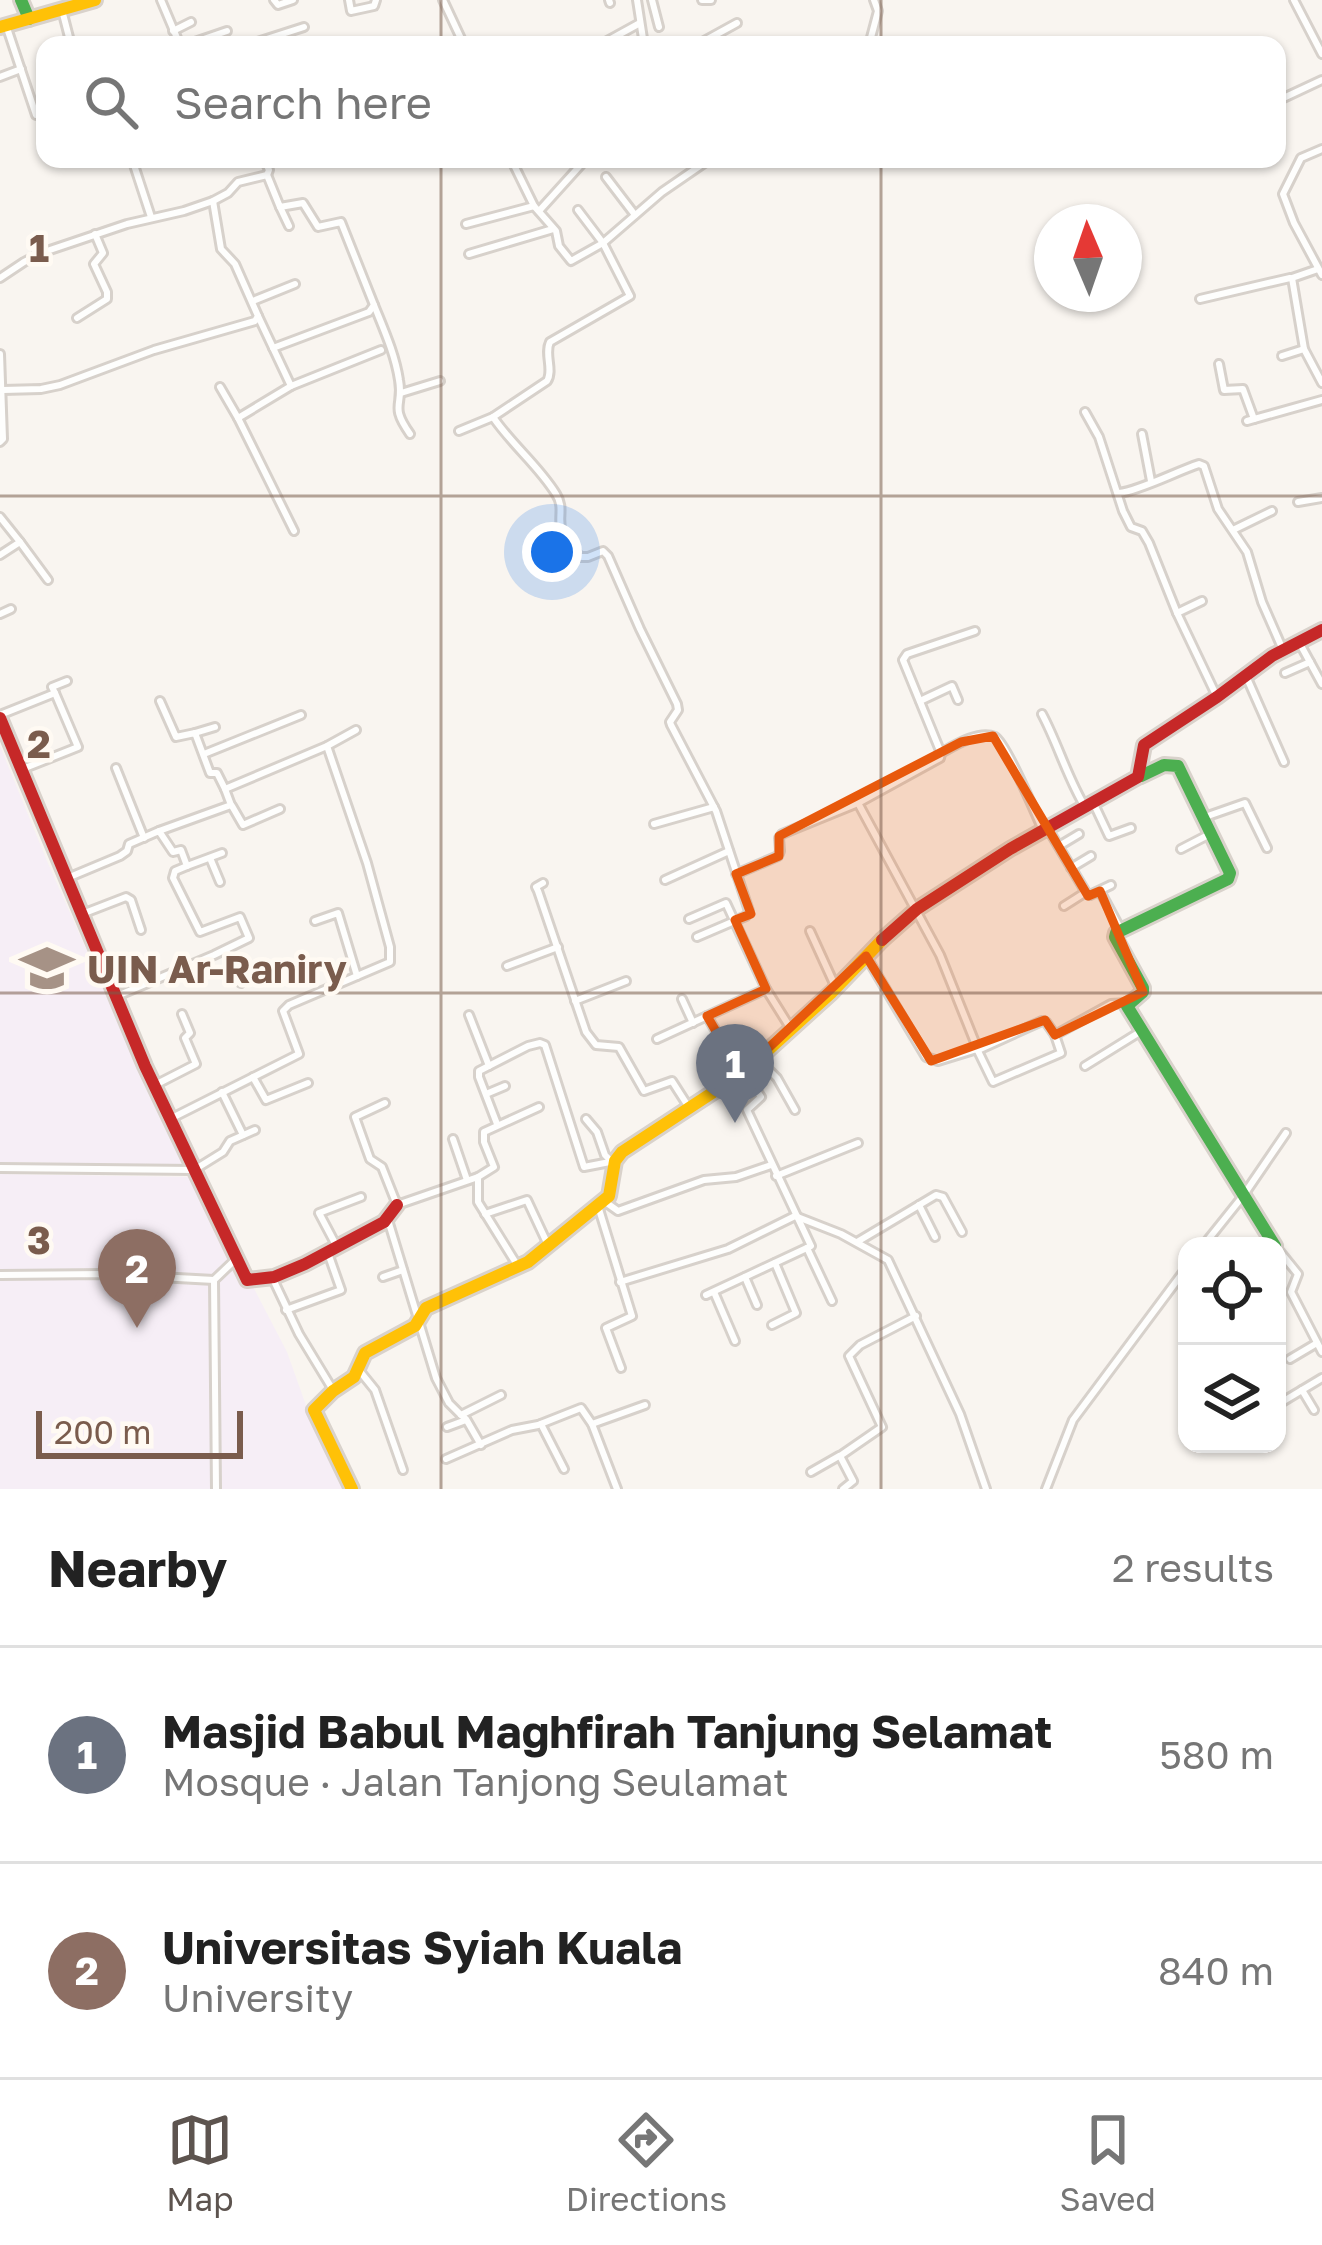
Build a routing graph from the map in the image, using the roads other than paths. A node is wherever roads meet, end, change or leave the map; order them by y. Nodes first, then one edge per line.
1 (21, 0) edge
2 (95, 0) edge
3 (161, 0) edge
4 (274, 0) edge
5 (292, 0) edge
6 (349, 0) edge
7 (376, 0) edge
8 (442, 0) edge
9 (637, 0) edge
10 (652, 0) edge
11 (874, 0) edge
12 (1294, 0) edge
13 (62, 10) junction
14 (28, 19) junction
15 (190, 22) dead end
16 (640, 23) junction
17 (737, 23) dead end
18 (3, 26) edge
19 (659, 27) dead end
20 (304, 28) dead end
21 (173, 31) junction
22 (227, 31) dead end
23 (69, 36) edge
24 (177, 36) edge
25 (211, 36) edge
26 (278, 36) edge
27 (458, 36) edge
28 (616, 36) edge
29 (642, 36) edge
30 (713, 36) edge
31 (871, 36) edge
32 (1322, 54) edge
33 (21, 69) junction
34 (0, 77) edge
35 (1322, 80) edge
36 (1286, 97) edge
37 (36, 115) dead end
38 (1322, 148) edge
39 (135, 168) edge
40 (268, 168) edge
41 (516, 168) edge
42 (577, 168) edge
43 (697, 168) edge
44 (267, 175) junction
45 (606, 177) dead end
46 (213, 201) junction
47 (280, 207) junction
48 (536, 208) junction
49 (578, 210) dead end
50 (635, 215) junction
51 (151, 217) junction
52 (466, 224) dead end
53 (289, 226) dead end
54 (553, 229) junction
55 (95, 234) junction
56 (603, 244) junction
57 (469, 254) dead end
58 (1320, 272) edge
59 (0, 278) edge
60 (1292, 278) junction
61 (296, 284) dead end
62 (1200, 299) dead end
63 (253, 302) junction
64 (374, 305) junction
65 (259, 316) junction
66 (77, 318) dead end
67 (273, 348) junction
68 (1304, 349) junction
69 (381, 350) dead end
70 (0, 354) edge
71 (1282, 356) dead end
72 (1219, 364) dead end
73 (1321, 378) edge
74 (440, 381) dead end
75 (291, 386) junction
76 (220, 387) dead end
77 (3, 390) junction
78 (400, 393) junction
79 (1322, 400) edge
80 (1085, 412) dead end
81 (493, 417) junction
82 (238, 418) junction
83 (459, 431) dead end
84 (410, 434) dead end
85 (1142, 434) dead end
86 (0, 442) edge
87 (1151, 481) junction
88 (1119, 493) junction
89 (1322, 498) edge
90 (1298, 502) dead end
91 (1272, 511) dead end
92 (0, 517) edge
93 (1233, 530) junction
94 (294, 531) dead end
95 (20, 542) junction
96 (0, 555) edge
97 (47, 580) dead end
98 (1202, 601) dead end
99 (10, 609) dead end
100 (1177, 613) junction
101 (0, 614) edge
102 (1322, 630) edge
103 (975, 631) dead end
104 (1299, 642) junction
105 (1282, 650) junction
106 (1310, 662) junction
107 (1286, 673) dead end
108 (1246, 676) junction
109 (67, 681) dead end
110 (1322, 685) edge
111 (55, 693) junction
112 (1216, 697) junction
113 (958, 700) dead end
114 (160, 701) dead end
115 (920, 701) junction
116 (1042, 714) dead end
117 (302, 715) dead end
118 (0, 717) edge
119 (215, 728) dead end
120 (356, 730) dead end
121 (195, 733) junction
122 (327, 746) junction
123 (941, 753) junction
124 (204, 754) junction
125 (1284, 762) dead end
126 (116, 768) dead end
127 (20, 770) junction
128 (1138, 777) junction
129 (225, 789) junction
130 (858, 802) junction
131 (1089, 804) junction
132 (231, 806) junction
133 (715, 807) junction
134 (280, 809) dead end
135 (1205, 817) junction
136 (654, 824) dead end
137 (1131, 828) dead end
138 (1045, 829) junction
139 (159, 831) junction
140 (1211, 833) junction
141 (1078, 835) dead end
142 (144, 838) junction
143 (1058, 846) junction
144 (1267, 848) dead end
145 (1181, 849) dead end
146 (729, 850) junction
147 (221, 854) dead end
148 (1090, 856) dead end
149 (210, 858) junction
150 (188, 866) junction
151 (1071, 868) junction
152 (736, 874) junction
153 (65, 879) junction
154 (665, 880) dead end
155 (220, 882) dead end
156 (543, 883) dead end
157 (1111, 885) dead end
158 (1100, 891) junction
159 (1086, 892) junction
160 (1064, 906) dead end
161 (917, 909) junction
162 (82, 914) junction
163 (689, 919) dead end
164 (736, 920) junction
165 (315, 921) dead end
166 (141, 930) dead end
167 (1121, 930) junction
168 (810, 931) dead end
169 (697, 937) dead end
170 (558, 947) junction
171 (226, 950) junction
172 (866, 956) junction
173 (507, 966) dead end
174 (357, 976) junction
175 (626, 981) dead end
176 (241, 983) dead end
177 (836, 988) junction
178 (766, 989) junction
179 (117, 996) junction
180 (682, 999) dead end
181 (575, 1001) junction
182 (1128, 1003) junction
183 (182, 1014) dead end
184 (469, 1015) dead end
185 (707, 1016) junction
186 (693, 1023) junction
187 (791, 1029) junction
188 (1142, 1030) junction
189 (1054, 1035) junction
190 (656, 1040) dead end
191 (978, 1050) junction
192 (758, 1059) junction
193 (489, 1066) junction
194 (1085, 1066) dead end
195 (742, 1073) junction
196 (254, 1077) junction
197 (308, 1083) dead end
198 (155, 1085) junction
199 (505, 1086) dead end
200 (222, 1092) junction
201 (486, 1094) junction
202 (385, 1103) dead end
203 (539, 1107) dead end
204 (690, 1110) junction
205 (795, 1110) dead end
206 (170, 1119) junction
207 (586, 1119) dead end
208 (497, 1124) junction
209 (255, 1130) dead end
210 (1286, 1132) dead end
211 (244, 1135) junction
212 (452, 1138) dead end
213 (858, 1143) dead end
214 (613, 1161) junction
215 (771, 1165) junction
216 (0, 1168) edge
217 (194, 1171) junction
218 (776, 1176) junction
219 (478, 1177) junction
220 (467, 1181) junction
221 (1243, 1196) junction
222 (361, 1197) dead end
223 (601, 1203) junction
224 (398, 1204) junction
225 (919, 1205) junction
226 (484, 1214) junction
227 (795, 1216) junction
228 (388, 1220) junction
229 (962, 1232) dead end
230 (934, 1237) dead end
231 (1210, 1237) edge
232 (1270, 1237) edge
233 (857, 1243) junction
234 (548, 1245) junction
235 (808, 1248) junction
236 (333, 1250) junction
237 (236, 1258) junction
238 (1286, 1259) edge
239 (775, 1263) junction
240 (518, 1268) junction
241 (403, 1270) junction
242 (0, 1275) edge
243 (272, 1277) junction
244 (383, 1277) dead end
245 (745, 1277) junction
246 (1178, 1279) edge
247 (214, 1280) junction
248 (620, 1282) junction
249 (832, 1301) dead end
250 (758, 1305) dead end
251 (286, 1310) junction
252 (916, 1316) junction
253 (418, 1320) junction
254 (772, 1325) dead end
255 (735, 1341) dead end
256 (1320, 1347) edge
257 (1290, 1359) dead end
258 (620, 1368) dead end
259 (358, 1369) junction
260 (1322, 1378) edge
261 (1302, 1390) junction
262 (333, 1391) junction
263 (501, 1395) dead end
264 (1286, 1400) edge
265 (645, 1406) dead end
266 (1314, 1410) dead end
267 (464, 1417) junction
268 (541, 1424) junction
269 (592, 1424) junction
270 (447, 1427) dead end
271 (481, 1444) junction
272 (840, 1456) junction
273 (446, 1460) dead end
274 (564, 1469) dead end
275 (403, 1471) dead end
276 (811, 1472) dead end
277 (614, 1488) edge
278 (216, 1489) edge
279 (352, 1489) edge
280 (843, 1489) edge
281 (986, 1489) edge
282 (1046, 1489) edge

1 - 14 street
2 - 13 street
3 - 21 street
4 - 5 street
6 - 7 street
8 - 27 street
9 - 16 street
10 - 19 street
11 - 31 street
12 - 32 street
13 - 14 street
13 - 23 street
14 - 18 street
15 - 21 street
16 - 28 street
16 - 29 street
17 - 30 street
18 - 33 street
20 - 26 street
21 - 24 street
22 - 25 street
33 - 34 street
33 - 37 street
35 - 36 street
38 - 58 street
39 - 51 street
40 - 44 street
41 - 48 street
42 - 48 street
43 - 50 street
44 - 46 street
44 - 47 street
45 - 50 street
46 - 51 street
46 - 63 street
47 - 53 street
47 - 64 street
48 - 52 street
48 - 54 street
49 - 56 street
50 - 56 street
51 - 55 street
54 - 56 street
54 - 57 street
55 - 59 street
55 - 66 street
56 - 81 street
58 - 60 street
60 - 62 street
60 - 68 street
61 - 63 street
63 - 65 street
64 - 67 street
64 - 78 street
65 - 67 street
65 - 77 street
67 - 75 street
68 - 71 street
68 - 73 street
69 - 75 street
70 - 77 street
72 - 79 street
74 - 78 street
75 - 82 street
76 - 82 street
77 - 86 street
78 - 84 street
80 - 88 street
81 - 83 street
81 - 133 street
82 - 94 street
85 - 87 street
87 - 88 street
87 - 93 street
88 - 100 street
89 - 90 street
91 - 93 street
92 - 95 street
93 - 105 street
95 - 96 street
95 - 97 street
98 - 100 street
99 - 101 street
100 - 112 street
102 - 104 street
103 - 115 street
104 - 105 street
104 - 106 street
105 - 108 street
106 - 107 street
106 - 110 street
108 - 112 street
108 - 125 street
109 - 111 street
111 - 118 street
111 - 127 street
112 - 128 street
113 - 115 street
114 - 121 street
115 - 123 street
116 - 131 street
117 - 124 street
118 - 127 street
119 - 121 street
120 - 122 street
121 - 124 street
122 - 129 street
122 - 174 street
123 - 130 street
123 - 138 street
124 - 129 street
126 - 142 street
127 - 153 street
128 - 131 street
128 - 135 street
129 - 132 street
130 - 152 street
130 - 161 street
131 - 137 street
131 - 138 street
132 - 134 street
132 - 139 street
133 - 136 street
133 - 146 street
135 - 140 street
135 - 144 street
138 - 143 street
138 - 161 street
139 - 142 street
139 - 150 street
140 - 145 street
140 - 167 street
141 - 143 street
142 - 153 street
143 - 151 street
146 - 152 street
146 - 154 street
147 - 149 street
148 - 151 street
149 - 150 street
149 - 155 street
150 - 171 street
151 - 159 street
152 - 164 street
153 - 162 street
156 - 170 street
157 - 158 street
158 - 159 street
158 - 167 street
159 - 160 street
161 - 172 street
161 - 191 street
162 - 166 street
162 - 179 street
163 - 164 street
164 - 169 street
164 - 178 street
165 - 174 street
167 - 182 street
168 - 177 street
170 - 173 street
170 - 181 street
171 - 176 street
171 - 179 street
172 - 177 street
172 - 191 street
174 - 196 street
175 - 181 street
177 - 187 street
178 - 185 street
178 - 187 street
179 - 198 street
180 - 186 street
181 - 204 street
182 - 188 street
182 - 189 street
183 - 198 street
184 - 193 street
185 - 186 street
185 - 195 street
186 - 190 street
187 - 192 street
188 - 194 street
188 - 221 street
189 - 191 street
189 - 191 street
192 - 195 street
192 - 205 street
193 - 201 street
193 - 214 street
195 - 204 street
195 - 215 street
196 - 197 street
196 - 200 street
198 - 206 street
199 - 201 street
200 - 206 street
200 - 211 street
201 - 208 street
202 - 224 street
203 - 208 street
204 - 214 street
206 - 217 street
207 - 214 street
208 - 219 street
209 - 211 street
210 - 221 street
211 - 217 street
212 - 220 street
213 - 218 street
214 - 223 street
215 - 218 street
215 - 223 street
216 - 217 street
217 - 237 street
218 - 227 street
219 - 220 street
219 - 226 street
220 - 224 street
221 - 231 street
221 - 232 street
222 - 236 street
223 - 234 street
223 - 248 street
224 - 228 street
225 - 229 street
225 - 230 street
225 - 233 street
226 - 234 street
226 - 240 street
227 - 233 street
227 - 235 street
227 - 248 street
228 - 236 street
228 - 241 street
233 - 252 street
234 - 240 street
235 - 239 street
235 - 249 street
236 - 243 street
236 - 251 street
237 - 243 street
237 - 247 street
238 - 256 street
239 - 245 street
239 - 254 street
240 - 253 street
241 - 244 street
241 - 253 street
242 - 247 street
243 - 251 street
245 - 250 street
245 - 255 street
246 - 282 street
247 - 278 street
248 - 258 street
251 - 262 street
252 - 272 street
252 - 281 street
253 - 259 street
253 - 267 street
256 - 257 street
259 - 262 street
259 - 275 street
260 - 261 street
261 - 264 street
261 - 266 street
262 - 279 street
263 - 267 street
265 - 269 street
267 - 270 street
267 - 271 street
268 - 269 street
268 - 271 street
268 - 274 street
269 - 277 street
271 - 273 street
272 - 276 street
272 - 280 street

